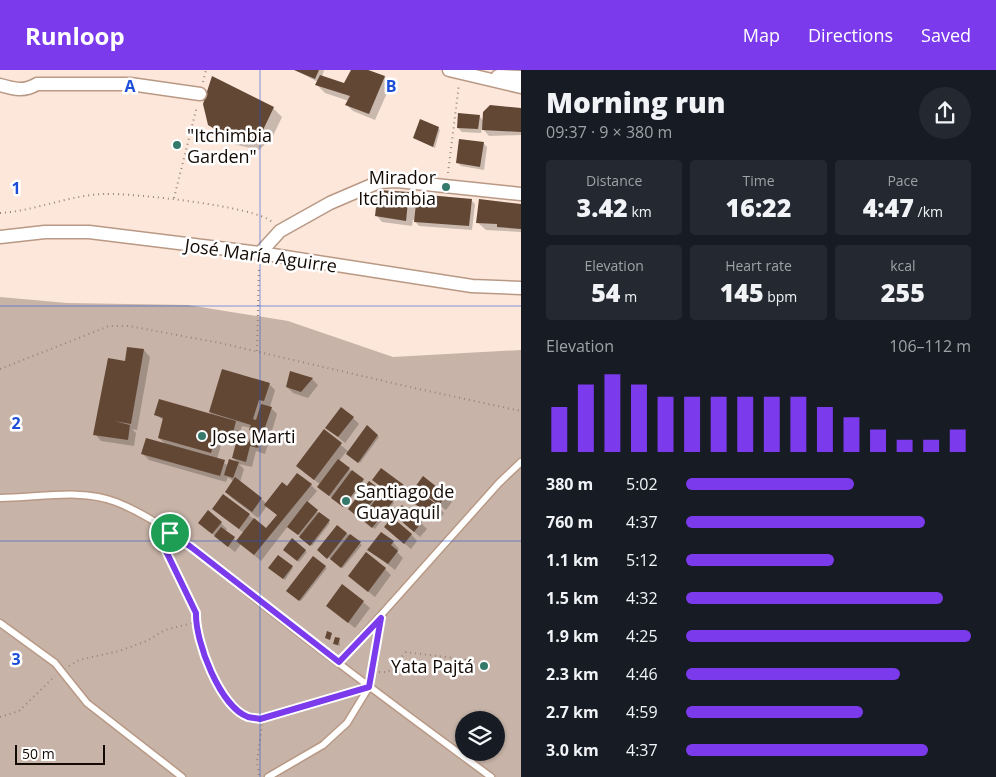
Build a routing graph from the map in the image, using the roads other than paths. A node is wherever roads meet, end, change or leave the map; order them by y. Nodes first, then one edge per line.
1 (454, 72) edge
2 (521, 77) edge
3 (0, 85) edge
4 (521, 87) edge
5 (200, 94) road end
6 (521, 194) edge
7 (0, 236) edge
8 (260, 253) junction
9 (521, 288) edge
10 (521, 462) edge
11 (0, 498) edge
12 (381, 618) junction
13 (0, 623) edge
14 (339, 662) junction
15 (369, 687) junction
16 (182, 777) edge
17 (268, 777) edge
18 (491, 777) edge

1 - 2 street
1 - 4 street
3 - 5 street
6 - 8 street
7 - 8 street, José María Aguirre
8 - 9 street, José María Aguirre
10 - 12 lane
11 - 14 lane
12 - 14 lane
12 - 15 lane
13 - 16 lane
14 - 15 lane
15 - 17 lane
15 - 18 lane

